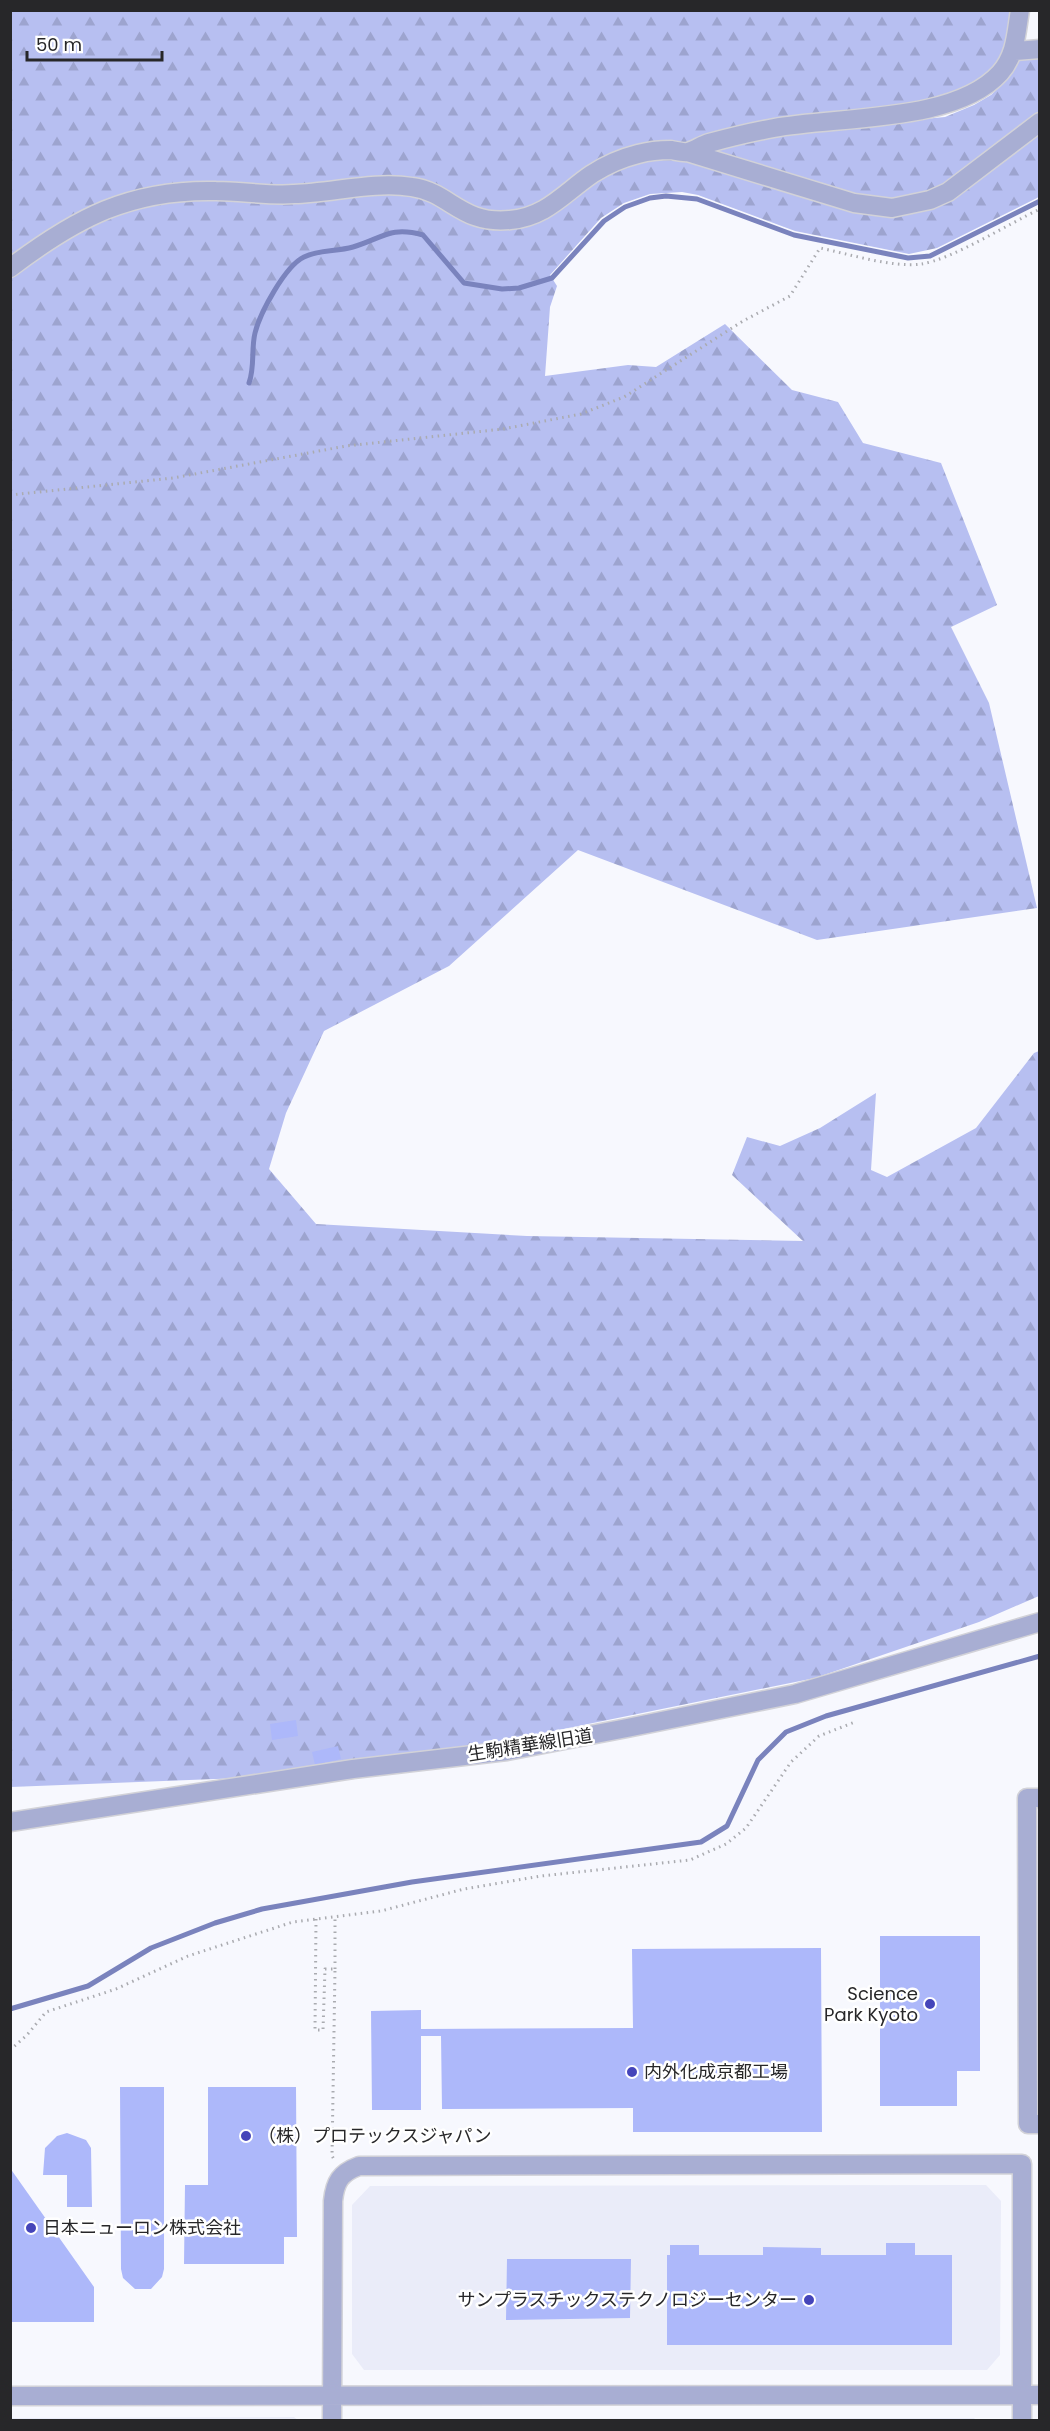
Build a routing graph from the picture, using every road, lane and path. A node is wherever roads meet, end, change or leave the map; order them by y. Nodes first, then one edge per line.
1 (1020, 10) edge
2 (1040, 49) edge
3 (1015, 51) junction
4 (1040, 122) edge
5 (687, 152) junction
6 (1040, 209) edge
7 (10, 268) edge
8 (10, 495) edge
9 (1040, 1622) edge
10 (855, 1722) dead end
11 (1040, 1798) edge
12 (10, 1822) edge
13 (335, 1917) junction
14 (316, 1919) junction
15 (335, 1969) junction
16 (10, 2050) edge
17 (1040, 2124) edge
18 (1031, 2164) edge
19 (342, 2175) junction
20 (332, 2395) junction
21 (1031, 2395) edge
22 (10, 2396) edge
23 (332, 2421) edge
24 (1022, 2421) edge

1 - 3 street
2 - 3 street
3 - 5 street
4 - 5 street
5 - 7 street
6 - 8 path
9 - 12 street, 生駒精華線旧道
10 - 13 path
11 - 17 street
13 - 14 path
13 - 15 path
14 - 15 path
14 - 16 path
15 - 19 path
18 - 19 street
18 - 21 street
19 - 20 street
20 - 21 street
20 - 22 street
20 - 23 street
21 - 24 street

